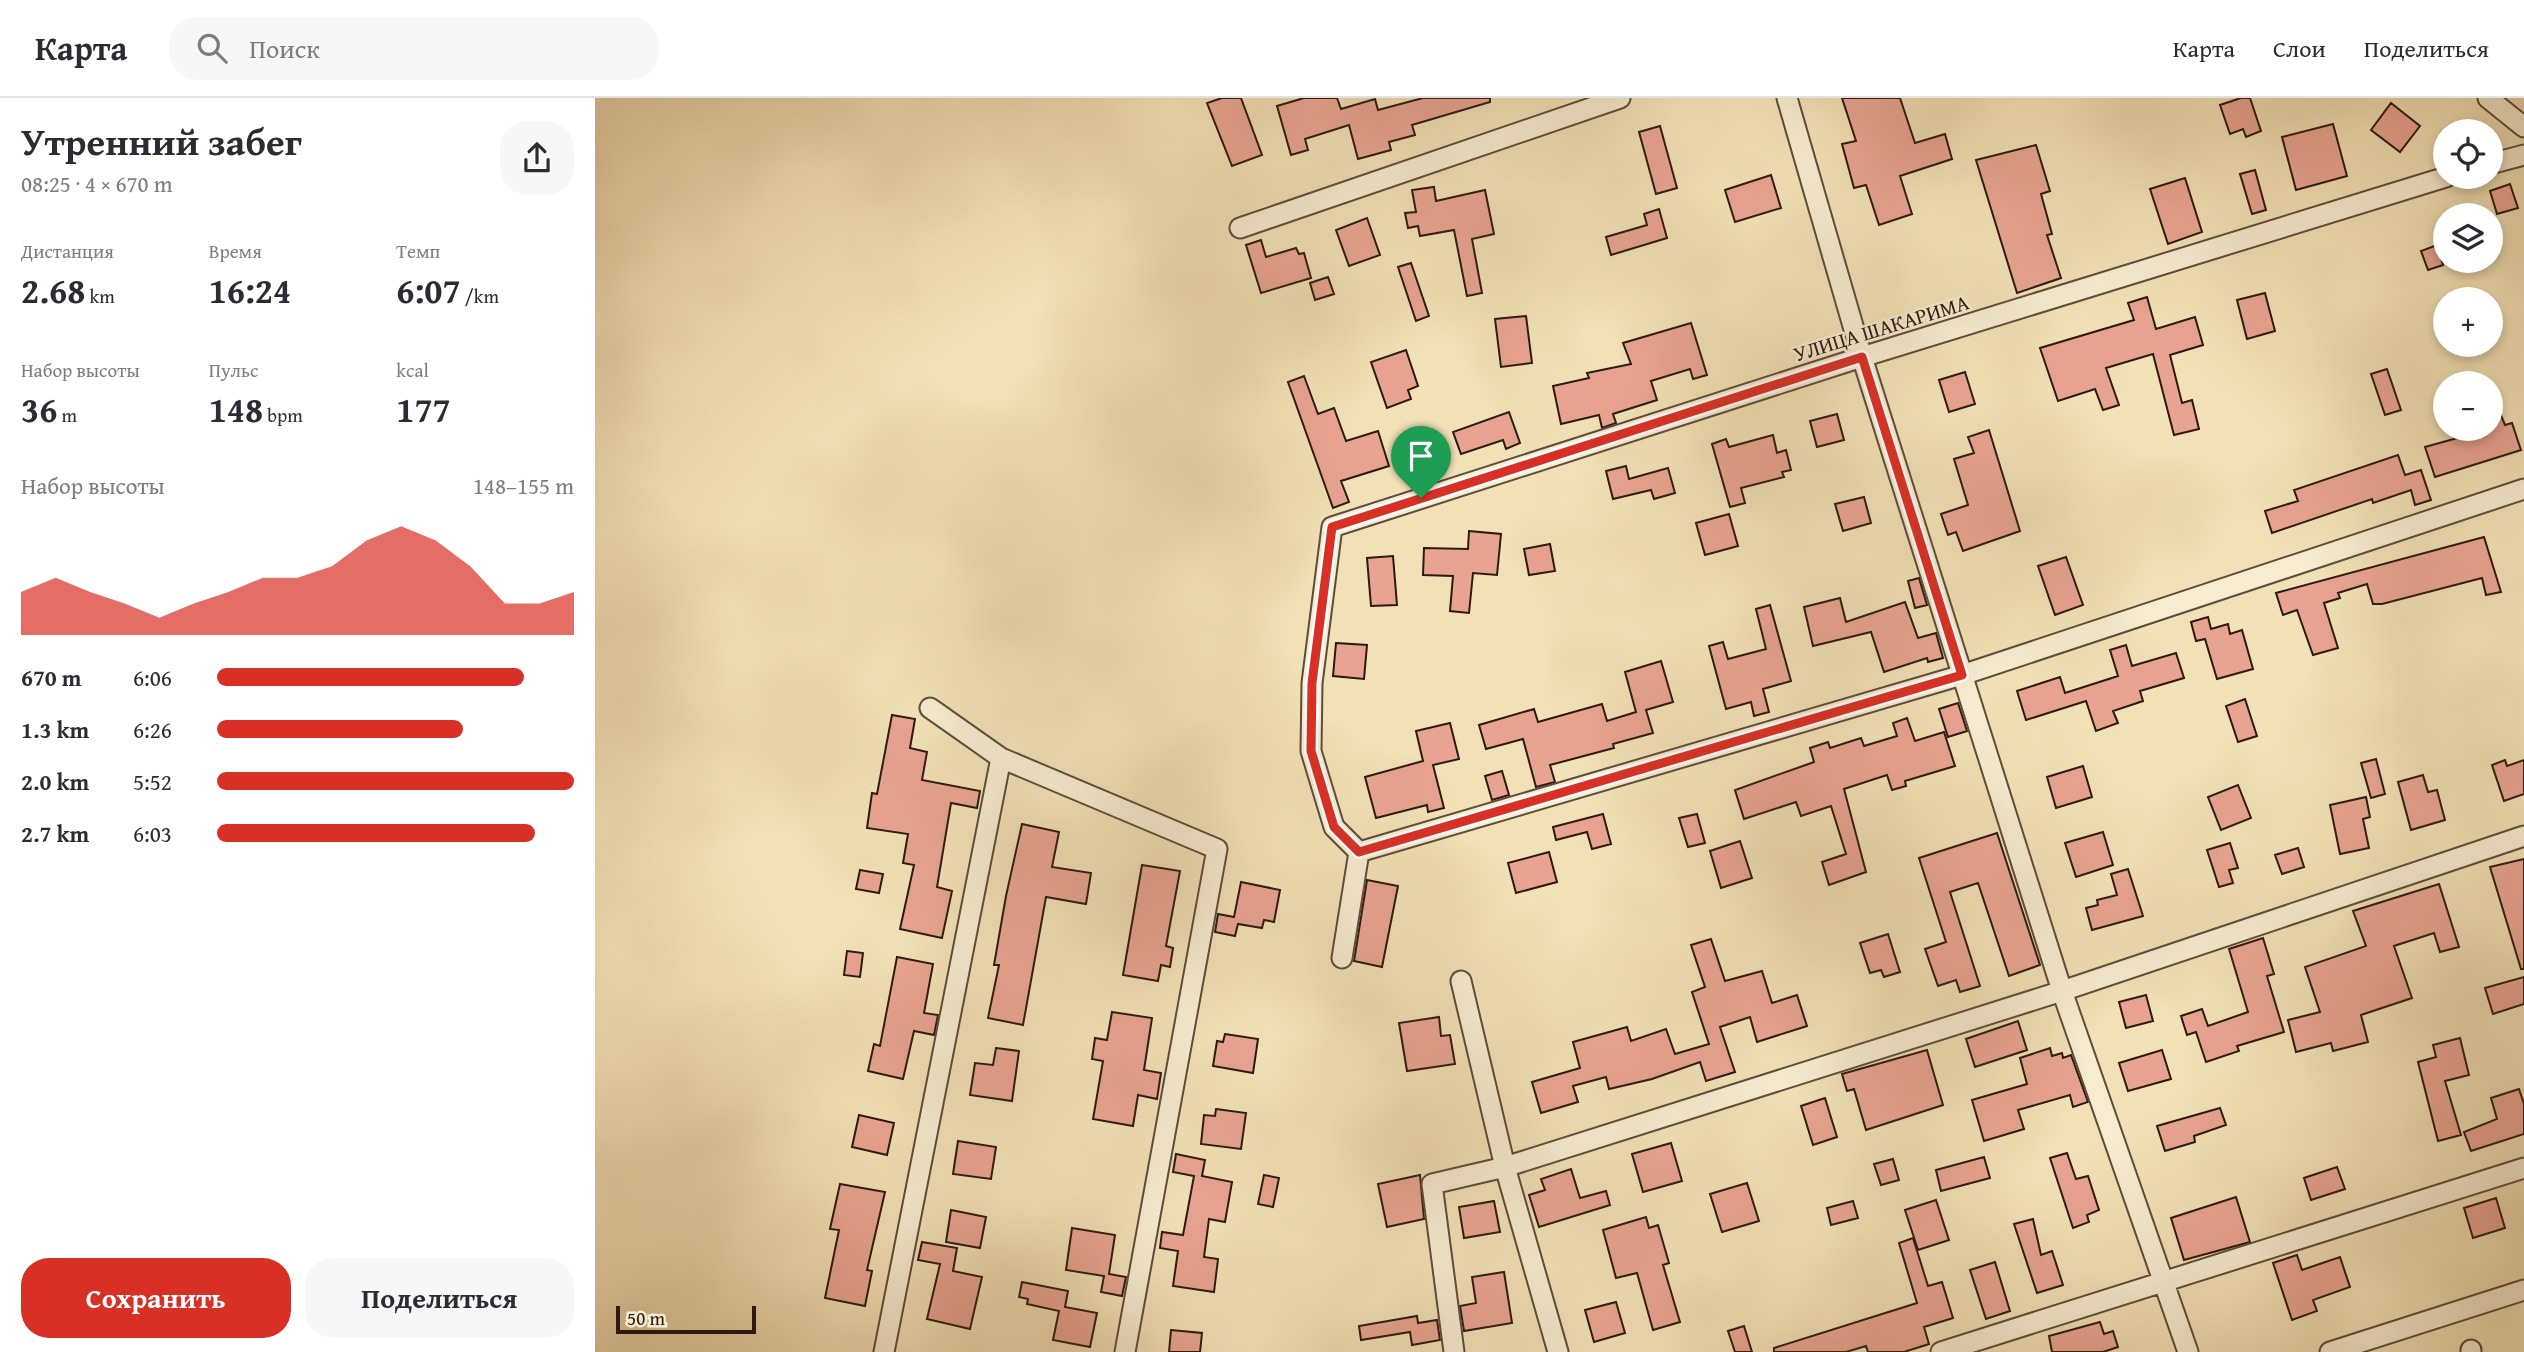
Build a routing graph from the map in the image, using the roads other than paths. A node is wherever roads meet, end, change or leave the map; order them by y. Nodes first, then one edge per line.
1 (1620, 98) edge
2 (1787, 98) edge
3 (2488, 98) edge
4 (2524, 127) edge
5 (2524, 155) edge
6 (2503, 161) edge
7 (2433, 181) edge
8 (1240, 228) dead end
9 (1862, 357) junction
10 (2524, 489) edge
11 (1962, 675) junction
12 (930, 708) dead end
13 (1001, 758) junction
14 (2524, 836) edge
15 (1359, 852) junction
16 (1342, 958) dead end
17 (1461, 981) dead end
18 (2062, 991) junction
19 (1505, 1167) junction
20 (2524, 1168) edge
21 (2163, 1280) junction
22 (2524, 1290) edge
23 (884, 1352) edge
24 (1125, 1352) edge
25 (1454, 1352) edge
26 (1558, 1352) edge
27 (1941, 1352) edge
28 (2188, 1352) edge
29 (2330, 1352) edge

1 - 8 street
2 - 9 street
3 - 4 street
5 - 6 street
7 - 9 street, УЛИЦА ШАКАРИМА
9 - 11 street
9 - 15 street, УЛИЦА ШАКАРИМА
10 - 11 street
11 - 15 street
11 - 18 street
12 - 13 street
13 - 23 street
13 - 24 street
14 - 18 street
15 - 16 street
17 - 19 street
18 - 19 street
18 - 21 street
19 - 25 street
19 - 26 street
20 - 21 street
21 - 27 street
21 - 28 street
22 - 29 street

